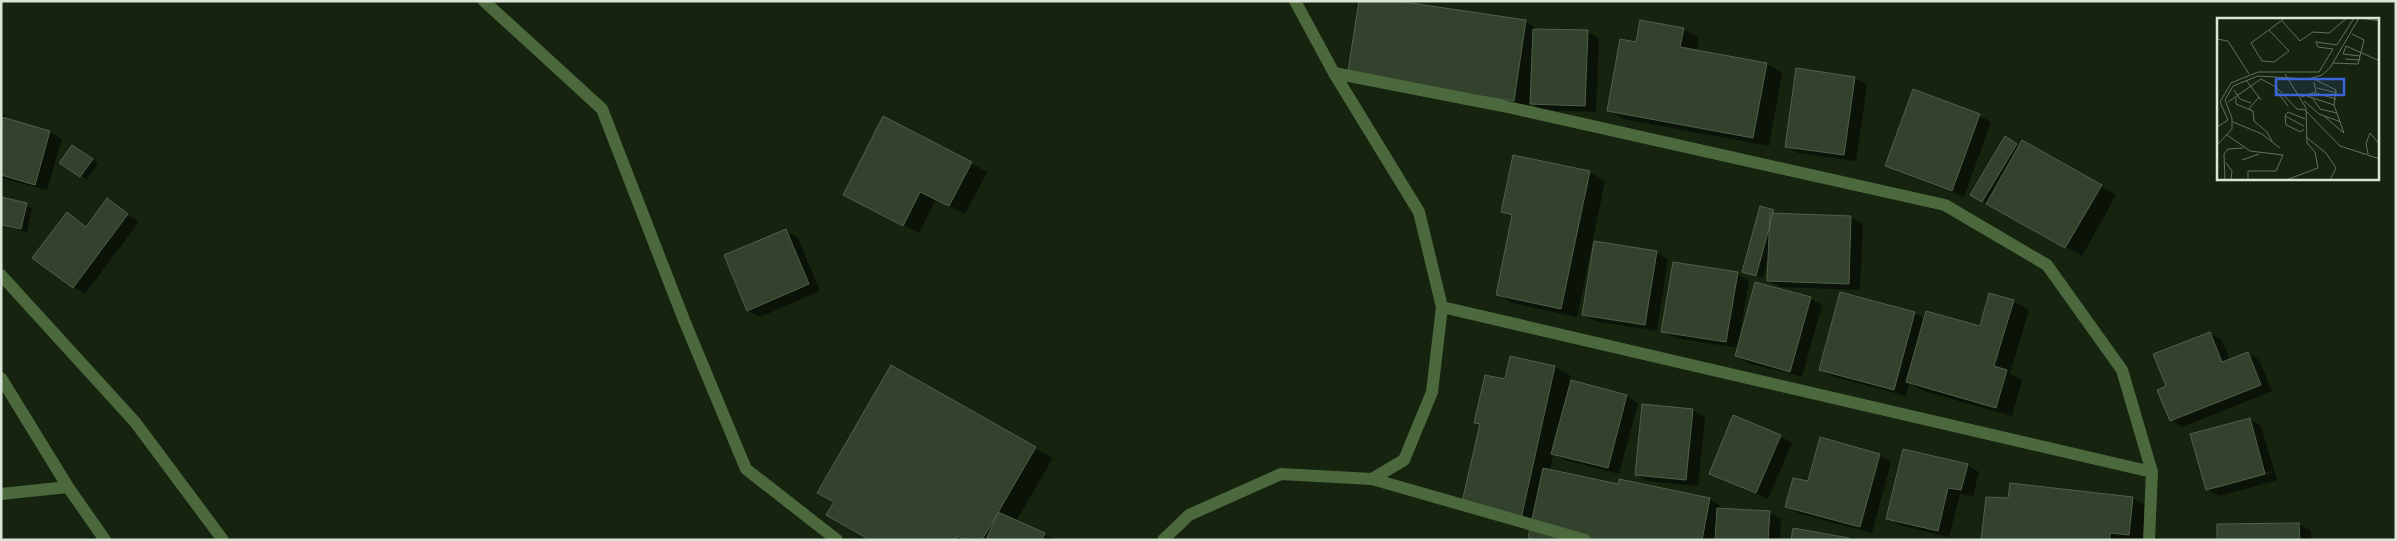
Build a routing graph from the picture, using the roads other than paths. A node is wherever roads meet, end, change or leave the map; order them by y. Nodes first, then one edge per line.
1 (484, 1) edge
2 (1295, 1) edge
3 (1334, 73) junction
4 (1, 275) edge
5 (1442, 307) junction
6 (1, 378) edge
7 (2152, 472) junction
8 (1372, 479) junction
9 (68, 487) junction
10 (1, 494) edge
11 (105, 540) edge
12 (222, 540) edge
13 (837, 540) edge
14 (1163, 540) edge
15 (1585, 540) edge
16 (2149, 540) edge

1 - 13 street
2 - 3 street
3 - 5 street
3 - 7 street
4 - 12 street
5 - 7 street
5 - 8 street
6 - 9 street
7 - 16 street
8 - 14 street
8 - 15 street
9 - 10 street
9 - 11 street

